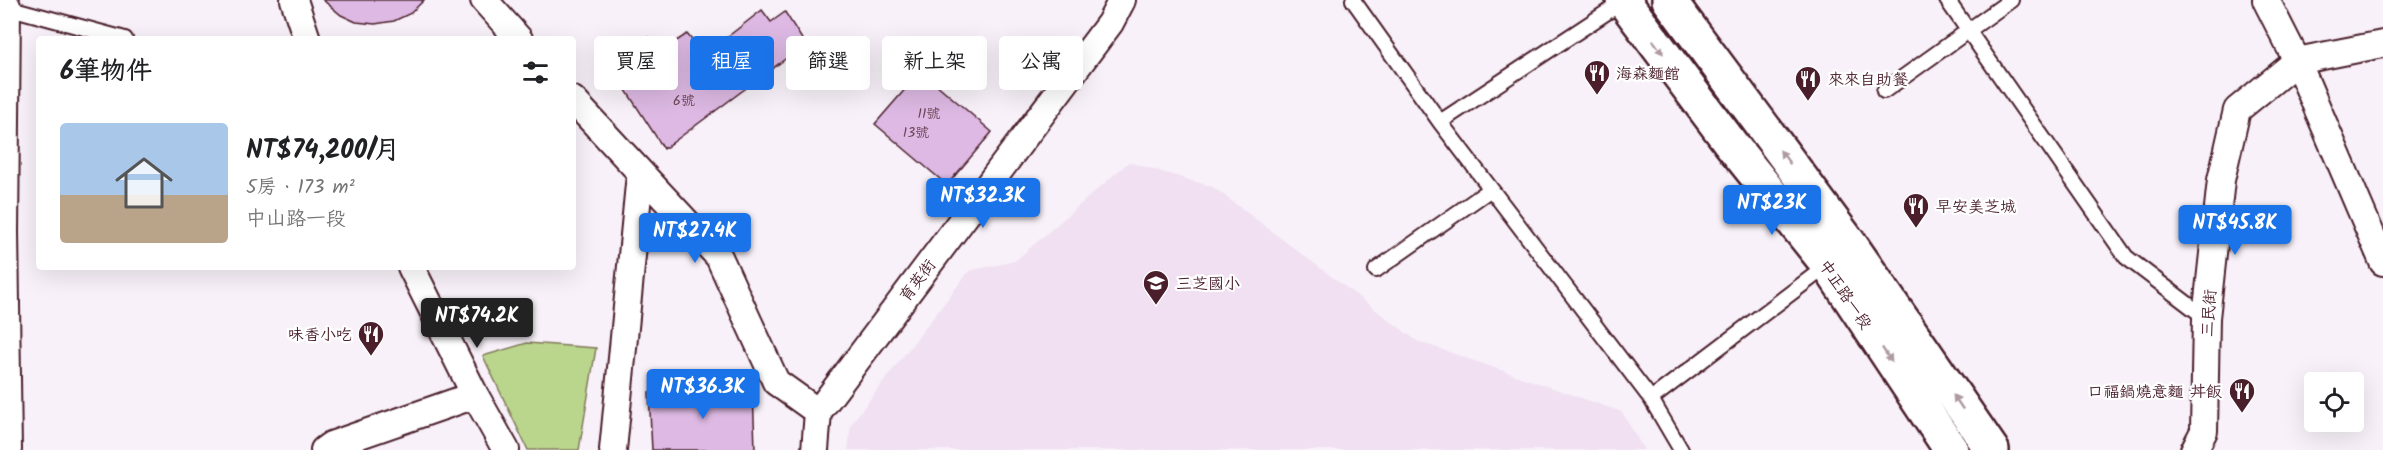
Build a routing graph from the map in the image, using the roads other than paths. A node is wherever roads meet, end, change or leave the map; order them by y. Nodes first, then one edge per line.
1 (294, 0) edge
2 (483, 0) edge
3 (1122, 0) edge
4 (1353, 0) edge
5 (1669, 0) edge
6 (1947, 0) edge
7 (2011, 0) edge
8 (2266, 0) edge
9 (1624, 1) edge
10 (3, 6) edge
11 (1969, 31) junction
12 (114, 36) edge
13 (306, 36) edge
14 (516, 36) edge
15 (2383, 44) edge
16 (2297, 61) junction
17 (1884, 91) dead end
18 (576, 103) edge
19 (1440, 122) junction
20 (640, 174) junction
21 (1491, 189) junction
22 (2383, 262) edge
23 (1828, 265) junction
24 (413, 270) edge
25 (1376, 270) dead end
26 (2206, 318) junction
27 (476, 395) junction
28 (1651, 399) junction
29 (818, 412) junction
30 (8, 450) edge
31 (324, 450) edge
32 (506, 450) edge
33 (613, 450) edge
34 (815, 450) edge
35 (1681, 450) edge
36 (1951, 450) edge
37 (1992, 450) edge
38 (2194, 450) edge

1 - 13 street
2 - 14 street
3 - 29 street, 育英街
4 - 19 lane
37 -> 5 main road, 中正路一段
6 - 11 lane
7 - 11 lane
8 - 16 street
9 - 19 lane
9 -> 23 main road, 中正路一段
10 - 12 lane
10 - 30 street
11 - 17 lane
11 - 26 lane
15 - 16 street
16 - 22 street
16 - 26 street, 三民街
18 - 20 street
19 - 21 lane
20 - 29 street
20 - 33 street
21 - 25 lane
21 - 28 lane
23 - 28 lane
23 -> 36 main road, 中正路一段
24 - 27 street
26 - 38 street, 三民街
27 - 31 street
27 - 32 street
28 - 35 lane
29 - 34 street

